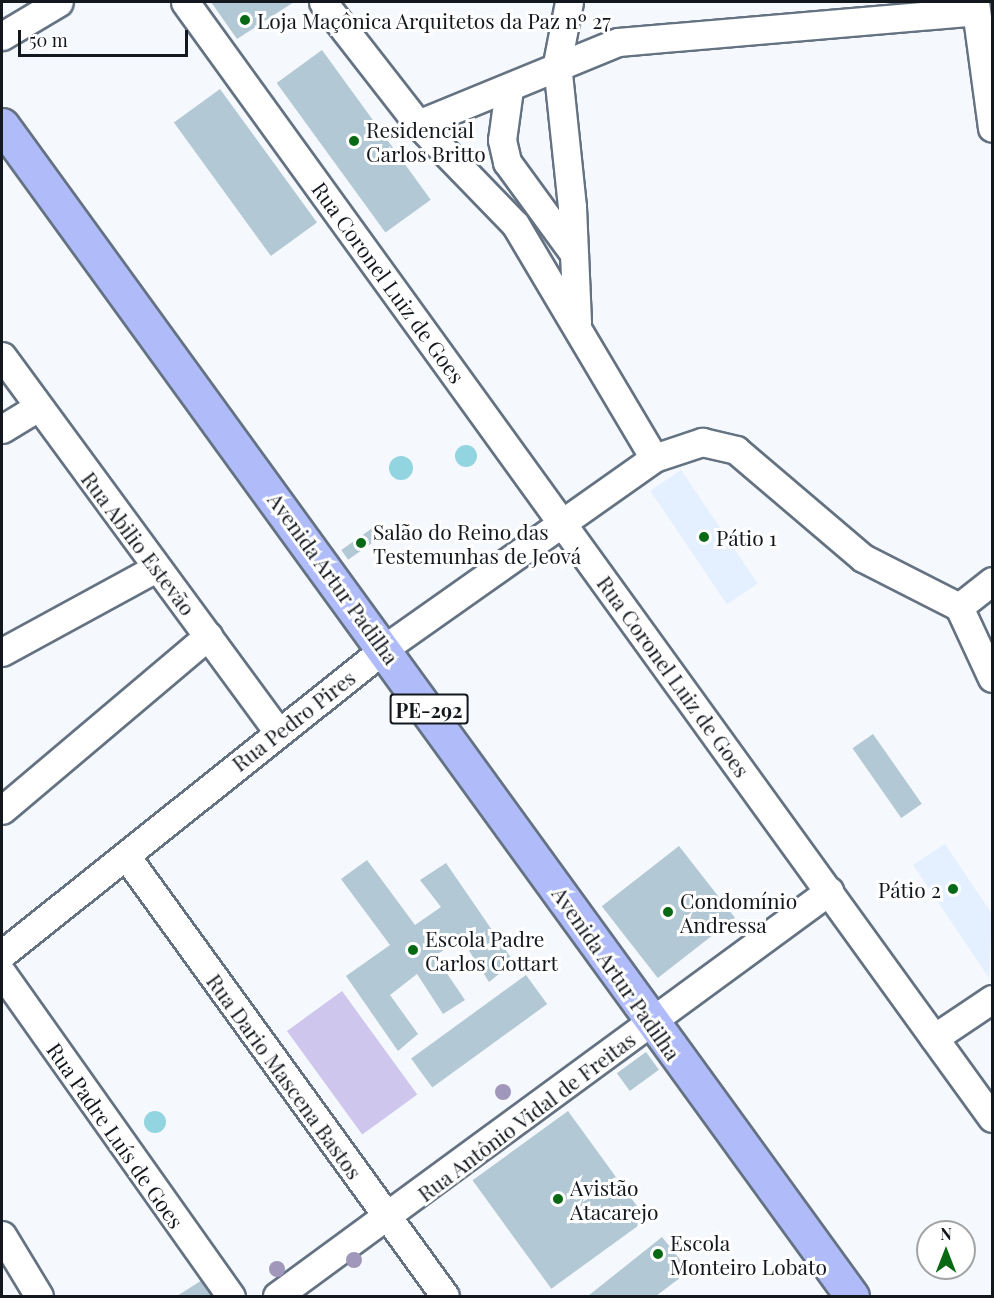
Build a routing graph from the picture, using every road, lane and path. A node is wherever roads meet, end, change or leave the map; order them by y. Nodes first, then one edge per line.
1 (59, 2) edge
2 (185, 2) edge
3 (323, 2) edge
4 (569, 2) edge
5 (976, 6) edge
6 (862, 11) edge
7 (2, 36) edge
8 (557, 64) junction
9 (509, 89) junction
10 (2, 124) edge
11 (418, 124) junction
12 (993, 128) edge
13 (574, 254) junction
14 (578, 332) junction
15 (2, 356) edge
16 (38, 407) junction
17 (2, 429) edge
18 (654, 458) junction
19 (564, 522) junction
20 (156, 568) junction
21 (993, 581) edge
22 (959, 607) junction
23 (208, 636) junction
24 (385, 648) junction
25 (2, 652) edge
26 (993, 678) edge
27 (277, 730) junction
28 (2, 810) edge
29 (126, 856) junction
30 (829, 891) junction
31 (2, 954) edge
32 (2, 973) edge
33 (993, 999) edge
34 (652, 1023) junction
35 (934, 1038) junction
36 (993, 1119) edge
37 (388, 1218) junction
38 (2, 1235) edge
39 (842, 1293) edge
40 (39, 1296) edge
41 (231, 1296) edge
42 (278, 1296) edge
43 (445, 1296) edge

1 - 7 street
2 - 19 street, Rua Coronel Luiz de Goes
3 - 11 street
4 - 8 street
5 - 6 street
5 - 12 street
6 - 8 street
8 - 9 street
8 - 13 street
9 - 11 street
9 - 13 street
10 - 24 main road, Avenida Artur Padilha / PE-292
11 - 14 street
13 - 14 street
14 - 18 street
15 - 16 street, Rua Abilio Estevão
16 - 17 street
16 - 20 street, Rua Abilio Estevão
18 - 19 street, Rua Pedro Pires
18 - 22 street, Rua Pedro Pires
19 - 24 street, Rua Pedro Pires
19 - 30 street, Rua Coronel Luiz de Goes
20 - 23 street, Rua Abilio Estevão
20 - 25 street
21 - 22 street
22 - 26 street
23 - 27 street, Rua Abilio Estevão
23 - 28 street
24 - 27 street, Rua Pedro Pires
24 - 34 main road, Avenida Artur Padilha / PE-292
27 - 29 street, Rua Pedro Pires
29 - 31 street, Rua Pedro Pires
29 - 37 street, Rua Dario Mascena Bastos
30 - 34 street, Rua Antônio Vidal de Freitas
30 - 35 street, Rua Coronel Luiz de Goes
32 - 41 street, Rua Padre Luís de Goes
33 - 35 street
34 - 37 street, Rua Antônio Vidal de Freitas
34 - 39 main road, Avenida Artur Padilha / PE-292
35 - 36 street, Rua Coronel Luiz de Goes
37 - 42 street, Rua Antônio Vidal de Freitas
37 - 43 street, Rua Dario Mascena Bastos
38 - 40 street

